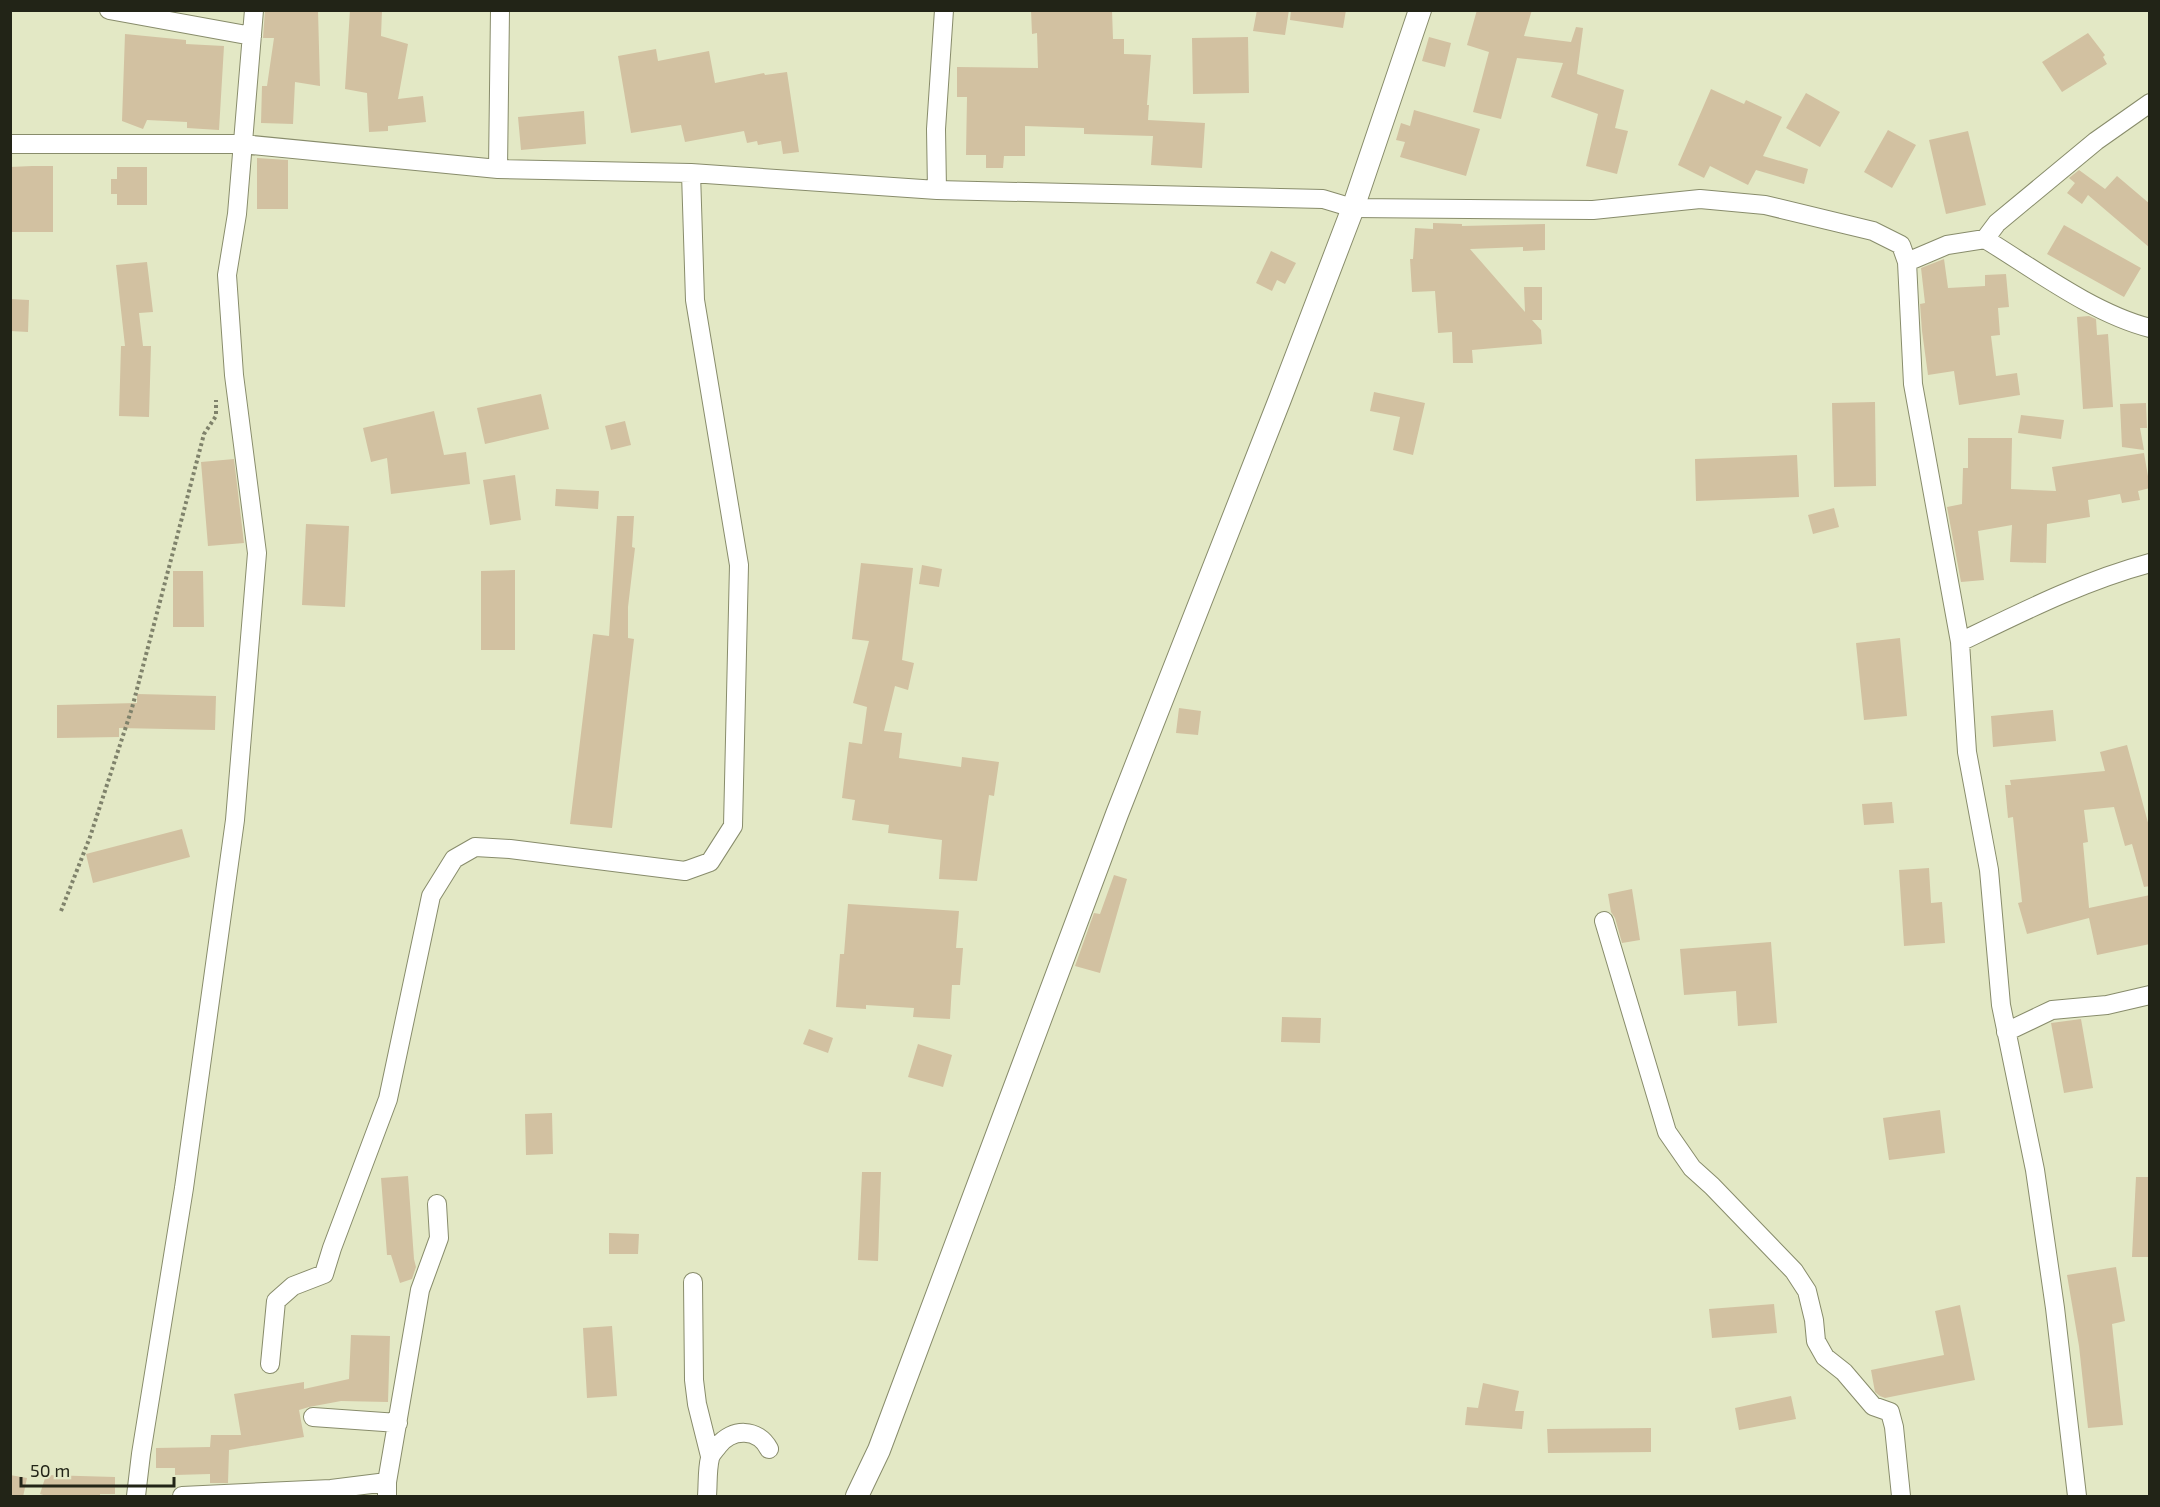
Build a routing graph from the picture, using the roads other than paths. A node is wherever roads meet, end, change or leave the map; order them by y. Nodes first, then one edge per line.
1 (109, 10) edge
2 (254, 10) edge
3 (500, 10) edge
4 (944, 10) edge
5 (1420, 10) edge
6 (252, 36) junction
7 (2150, 103) edge
8 (10, 144) edge
9 (242, 144) junction
10 (498, 169) junction
11 (691, 173) junction
12 (937, 190) junction
13 (1353, 208) junction
14 (1985, 239) junction
15 (1907, 262) junction
16 (2150, 328) edge
17 (2150, 563) edge
18 (1960, 642) junction
19 (1604, 921) dead end
20 (2150, 995) edge
21 (2006, 1032) junction
22 (437, 1204) dead end
23 (693, 1282) dead end
24 (270, 1364) dead end
25 (313, 1417) dead end
26 (398, 1424) junction
27 (768, 1449) dead end
28 (710, 1456) junction
29 (387, 1489) edge
30 (136, 1497) edge
31 (182, 1497) edge
32 (707, 1497) edge
33 (857, 1497) edge
34 (1901, 1497) edge
35 (2077, 1497) edge

1 - 6 street
2 - 6 street
3 - 10 street
4 - 12 street
5 - 13 street
6 - 9 street
7 - 14 street
8 - 9 street
9 - 10 street
9 - 30 street
10 - 11 street
11 - 12 street
11 - 24 street
12 - 13 street
13 - 15 street
13 - 33 street
14 - 15 street
14 - 16 street
15 - 18 street
17 - 18 street
18 - 21 street
19 - 34 street
20 - 21 street
21 - 35 street
22 - 26 street
23 - 28 street
25 - 26 street
26 - 29 street
27 - 28 street
28 - 32 street
29 - 31 street

